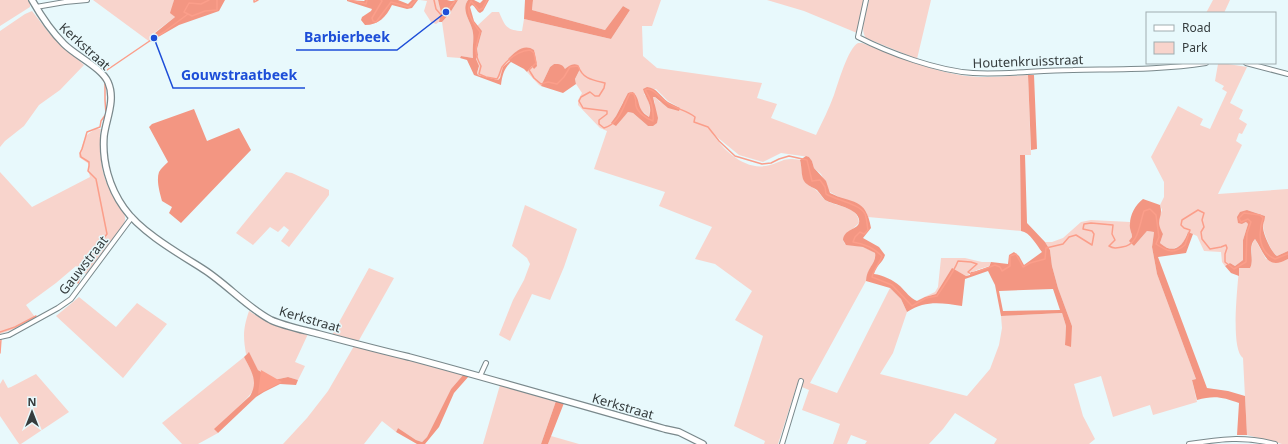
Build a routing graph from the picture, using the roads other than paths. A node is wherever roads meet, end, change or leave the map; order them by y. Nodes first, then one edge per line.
1 (32, 0) edge
2 (87, 0) edge
3 (866, 0) edge
4 (36, 7) junction
5 (1196, 64) edge
6 (1250, 64) edge
7 (1288, 74) edge
8 (132, 218) junction
9 (0, 338) edge
10 (486, 363) dead end
11 (480, 376) junction
12 (801, 381) dead end
13 (702, 444) edge
14 (782, 444) edge
15 (1189, 444) edge
16 (1275, 444) edge

1 - 4 street, Kerkstraat
2 - 4 street
3 - 5 street, Houtenkruisstraat
4 - 8 street, Kerkstraat
6 - 7 street
8 - 9 street, Gauwstraat
8 - 11 street, Kerkstraat
10 - 11 street
11 - 13 street, Kerkstraat
12 - 14 street
15 - 16 street

